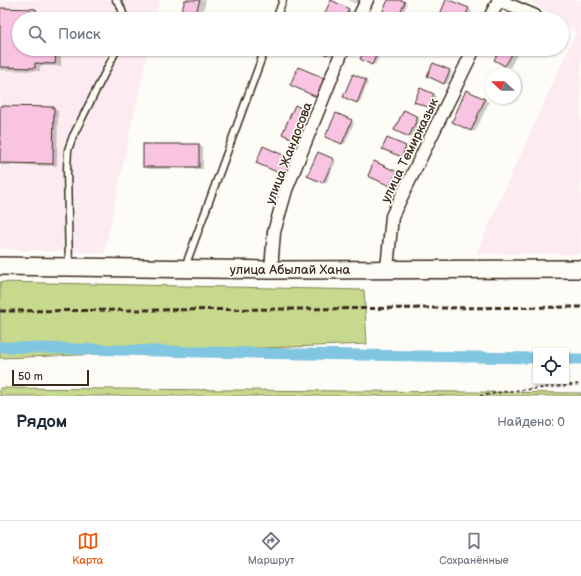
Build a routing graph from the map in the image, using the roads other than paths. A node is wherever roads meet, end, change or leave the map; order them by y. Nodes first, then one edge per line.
1 (116, 0) edge
2 (283, 0) edge
3 (367, 0) edge
4 (498, 0) edge
5 (123, 12) edge
6 (279, 12) edge
7 (361, 12) edge
8 (492, 12) edge
9 (526, 12) edge
10 (113, 56) edge
11 (262, 56) edge
12 (340, 56) edge
13 (471, 56) edge
14 (0, 266) edge
15 (69, 266) junction
16 (185, 268) junction
17 (387, 269) junction
18 (581, 269) edge
19 (271, 270) junction

1 - 5 lane
2 - 6 lane
3 - 7 street
4 - 8 street
4 - 9 street
10 - 15 lane
11 - 16 lane
12 - 19 street, улица Жандосова
13 - 17 street, улица Темирказык
14 - 15 main road, улица Абылай Хана
15 - 16 main road, улица Абылай Хана
16 - 19 main road, улица Абылай Хана
17 - 18 main road, улица Абылай Хана
17 - 19 main road, улица Абылай Хана

